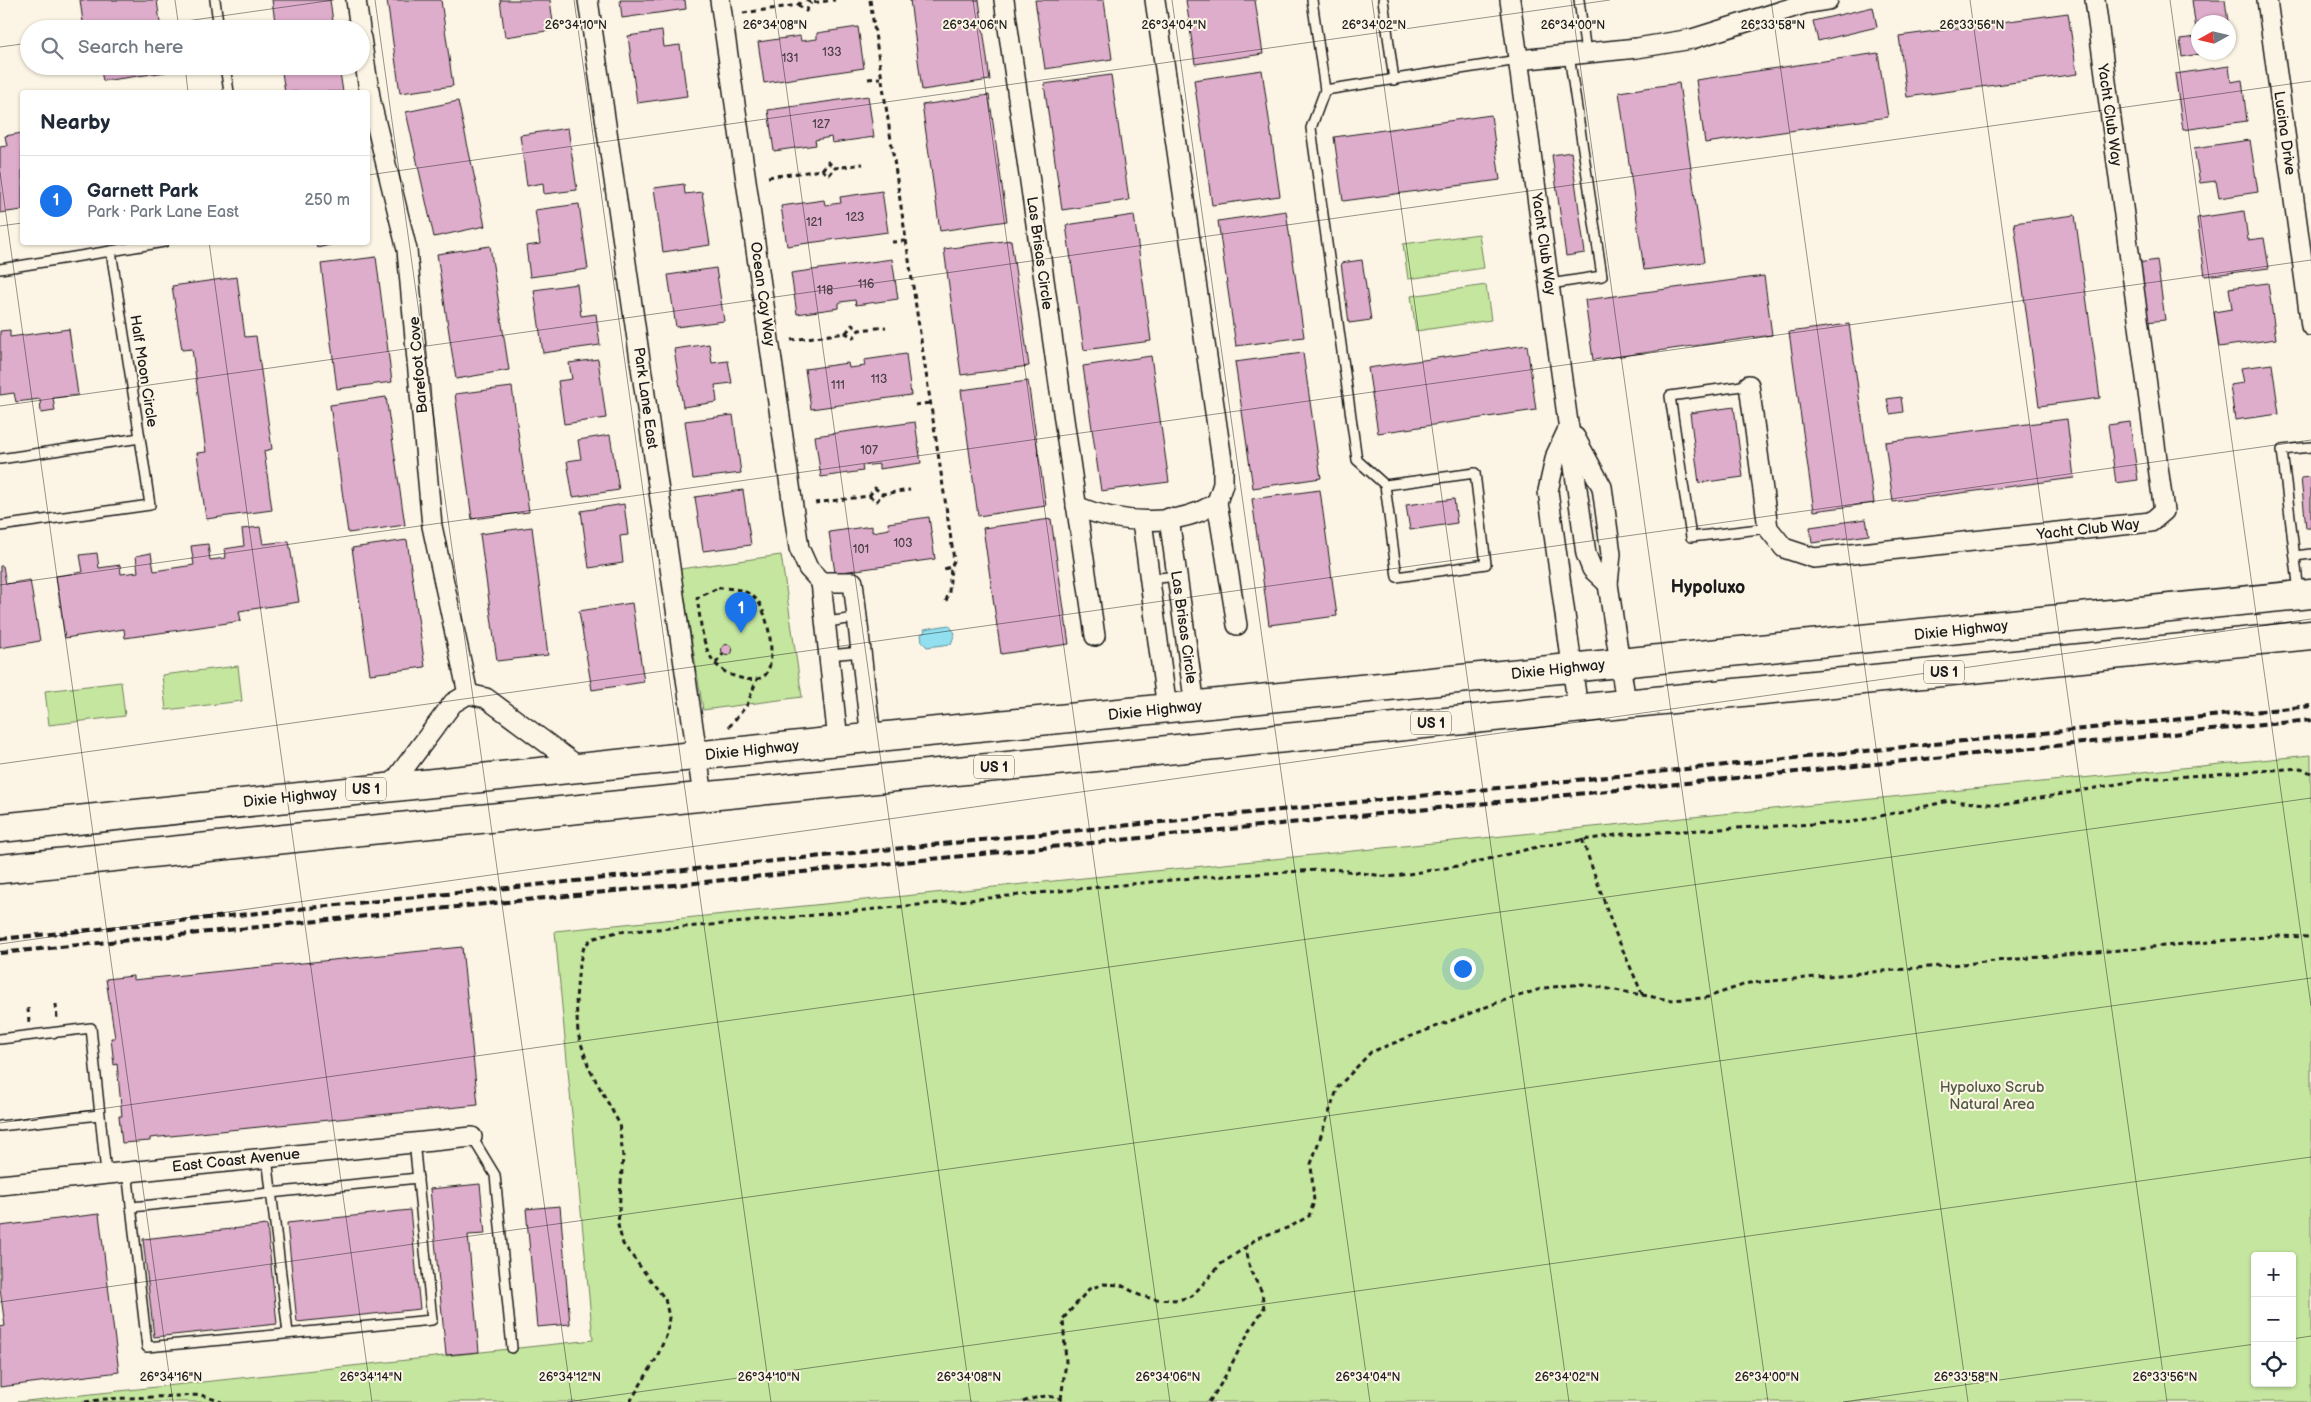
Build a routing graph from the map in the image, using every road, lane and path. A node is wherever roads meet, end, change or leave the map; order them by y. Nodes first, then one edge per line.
1 (215, 0) edge
2 (356, 0) edge
3 (588, 0) edge
4 (720, 0) edge
5 (802, 0) edge
6 (806, 0) edge
7 (835, 0) edge
8 (870, 0) edge
9 (1004, 0) edge
10 (1155, 0) edge
11 (1312, 0) edge
12 (1383, 0) edge
13 (1510, 0) edge
14 (1579, 0) edge
15 (1828, 0) edge
16 (2095, 0) edge
17 (2267, 0) edge
18 (811, 3) junction
19 (798, 5) junction
20 (743, 13) dead end
21 (218, 20) edge
22 (359, 20) edge
23 (1578, 54) junction
24 (1518, 60) junction
25 (226, 75) edge
26 (367, 75) edge
27 (881, 78) junction
28 (868, 79) dead end
29 (1394, 80) junction
30 (229, 90) edge
31 (369, 90) edge
32 (1325, 90) junction
33 (370, 96) edge
34 (863, 164) dead end
35 (835, 168) junction
36 (822, 170) junction
37 (768, 177) dead end
38 (906, 241) junction
39 (892, 242) dead end
40 (146, 245) edge
41 (111, 251) junction
42 (0, 269) edge
43 (1550, 284) junction
44 (886, 326) dead end
45 (2311, 326) edge
46 (859, 330) junction
47 (846, 332) junction
48 (791, 340) dead end
49 (1749, 385) joint
50 (930, 403) junction
51 (915, 406) dead end
52 (1569, 427) junction
53 (140, 438) junction
54 (2311, 447) edge
55 (0, 459) edge
56 (1385, 485) junction
57 (910, 490) dead end
58 (882, 494) junction
59 (870, 496) junction
60 (1217, 502) junction
61 (815, 503) dead end
62 (1076, 506) junction
63 (1169, 518) junction
64 (1142, 521) junction
65 (0, 526) edge
66 (1768, 528) junction
67 (1608, 530) junction
68 (1582, 531) junction
69 (1553, 532) junction
70 (2311, 554) edge
71 (2295, 556) junction
72 (951, 567) junction
73 (944, 569) dead end
74 (1177, 576) junction
75 (1150, 579) junction
76 (820, 582) junction
77 (1608, 584) junction
78 (2305, 594) edge
79 (946, 601) dead end
80 (856, 618) junction
81 (826, 622) junction
82 (1237, 625) dead end
83 (2311, 635) edge
84 (1095, 636) dead end
85 (860, 652) junction
86 (723, 654) dead end
87 (829, 655) junction
88 (716, 663) junction
89 (1622, 663) junction
90 (1572, 668) junction
91 (757, 679) junction
92 (468, 694) junction
93 (1626, 703) junction
94 (1195, 706) junction
95 (1167, 709) junction
96 (1578, 709) junction
97 (726, 729) dead end
98 (871, 738) junction
99 (838, 741) junction
100 (698, 756) junction
101 (579, 767) junction
102 (2311, 773) edge
103 (390, 786) junction
104 (703, 796) junction
105 (0, 828) edge
106 (1582, 840) junction
107 (0, 869) edge
108 (2311, 937) edge
109 (1643, 996) junction
110 (56, 1004) dead end
111 (28, 1008) dead end
112 (58, 1022) dead end
113 (29, 1024) dead end
114 (0, 1039) edge
115 (99, 1115) junction
116 (0, 1126) edge
117 (472, 1137) joint
118 (414, 1141) junction
119 (267, 1157) junction
120 (127, 1170) junction
121 (106, 1173) junction
122 (418, 1178) junction
123 (0, 1184) edge
124 (272, 1192) junction
125 (132, 1207) junction
126 (1246, 1247) junction
127 (288, 1334) junction
128 (512, 1348) dead end
129 (1061, 1399) junction
130 (85, 1402) edge
131 (222, 1402) edge
132 (630, 1402) edge
133 (1023, 1402) edge
134 (1066, 1402) edge
135 (1209, 1402) edge

1 - 21 lane
2 - 22 street
3 - 100 street, Park Lane East
4 - 76 street, Ocean Cay Way
5 - 19 path
6 - 18 path
7 - 18 path
8 - 27 path
9 - 62 street, Las Brisas Circle
10 - 60 street
11 - 32 lane
12 - 29 lane
13 - 24 street, Yacht Club Way
14 - 23 lane
15 - 23 street
16 - 66 street, Yacht Club Way
17 - 45 street, Lucina Drive
18 - 19 path
19 - 20 path
23 - 24 street
23 - 43 lane
24 - 29 lane
24 - 43 street, Yacht Club Way
25 - 30 lane
26 - 31 street, Barefoot Cove
27 - 28 path
27 - 38 path
29 - 32 lane
32 - 56 lane
33 - 92 street, Barefoot Cove
34 - 35 path
35 - 36 path
35 - 36 path
36 - 37 path
38 - 39 path
38 - 50 path
40 - 41 lane
41 - 42 lane
41 - 53 lane, Half Moon Circle
43 - 52 street, Yacht Club Way
44 - 46 path
46 - 47 path
46 - 47 path
47 - 48 path
49 - 66 street
49 - 66 lane
50 - 51 path
50 - 72 path
52 - 67 street, Yacht Club Way
52 - 68 street, Yacht Club Way
52 - 69 street
53 - 55 lane, Half Moon Circle
53 - 65 lane
54 - 71 lane
56 - 56 lane
57 - 58 path
58 - 59 path
58 - 59 path
59 - 61 path
60 - 63 street
60 - 82 street
62 - 64 street
62 - 84 street, Las Brisas Circle
63 - 64 street
63 - 74 street, Las Brisas Circle
64 - 75 street, Las Brisas Circle
67 - 68 street
67 - 77 street, Yacht Club Way
68 - 69 street
68 - 77 street, Yacht Club Way
69 - 90 street
70 - 71 lane
71 - 78 lane
72 - 73 path
72 - 79 path
74 - 75 lane
74 - 94 street, Las Brisas Circle
75 - 95 street, Las Brisas Circle
76 - 80 street
76 - 81 street, Ocean Cay Way
77 - 89 street, Yacht Club Way
78 - 89 main road, Dixie Highway / US 1
80 - 81 lane
80 - 85 street
81 - 87 street, Ocean Cay Way
83 - 93 main road, US 1
85 - 87 lane
85 - 98 street
86 - 88 path
87 - 99 street, Ocean Cay Way
88 - 91 path
88 - 91 path
89 - 90 main road, Dixie Highway / US 1
89 - 93 street, Yacht Club Way
90 - 94 main road, Dixie Highway / US 1
90 - 96 street
91 - 97 path
92 - 101 street
92 - 103 street
93 - 96 main road, US 1
94 - 95 main road, Dixie Highway / US 1
95 - 98 main road, Dixie Highway / US 1
96 - 104 main road, US 1
98 - 99 main road, Dixie Highway / US 1
99 - 100 main road, Dixie Highway / US 1
100 - 101 main road, Dixie Highway / US 1
100 - 104 street, Park Lane East
101 - 103 main road, Dixie Highway / US 1
102 - 106 path
103 - 105 main road, Dixie Highway / US 1
104 - 107 main road, US 1
106 - 109 path
106 - 132 path
108 - 109 path
109 - 126 path
110 - 112 path
111 - 113 path
114 - 115 lane
115 - 116 lane
115 - 121 lane
117 - 118 street, East Coast Avenue
117 - 128 lane
118 - 119 street, East Coast Avenue
118 - 122 lane
119 - 120 street, East Coast Avenue
119 - 124 lane
120 - 121 street, East Coast Avenue
120 - 125 lane
121 - 123 street, East Coast Avenue
122 - 124 lane
122 - 127 lane
124 - 125 lane
124 - 127 lane
125 - 127 lane
126 - 129 path
126 - 135 path
129 - 133 path
129 - 134 path
130 - 131 path

